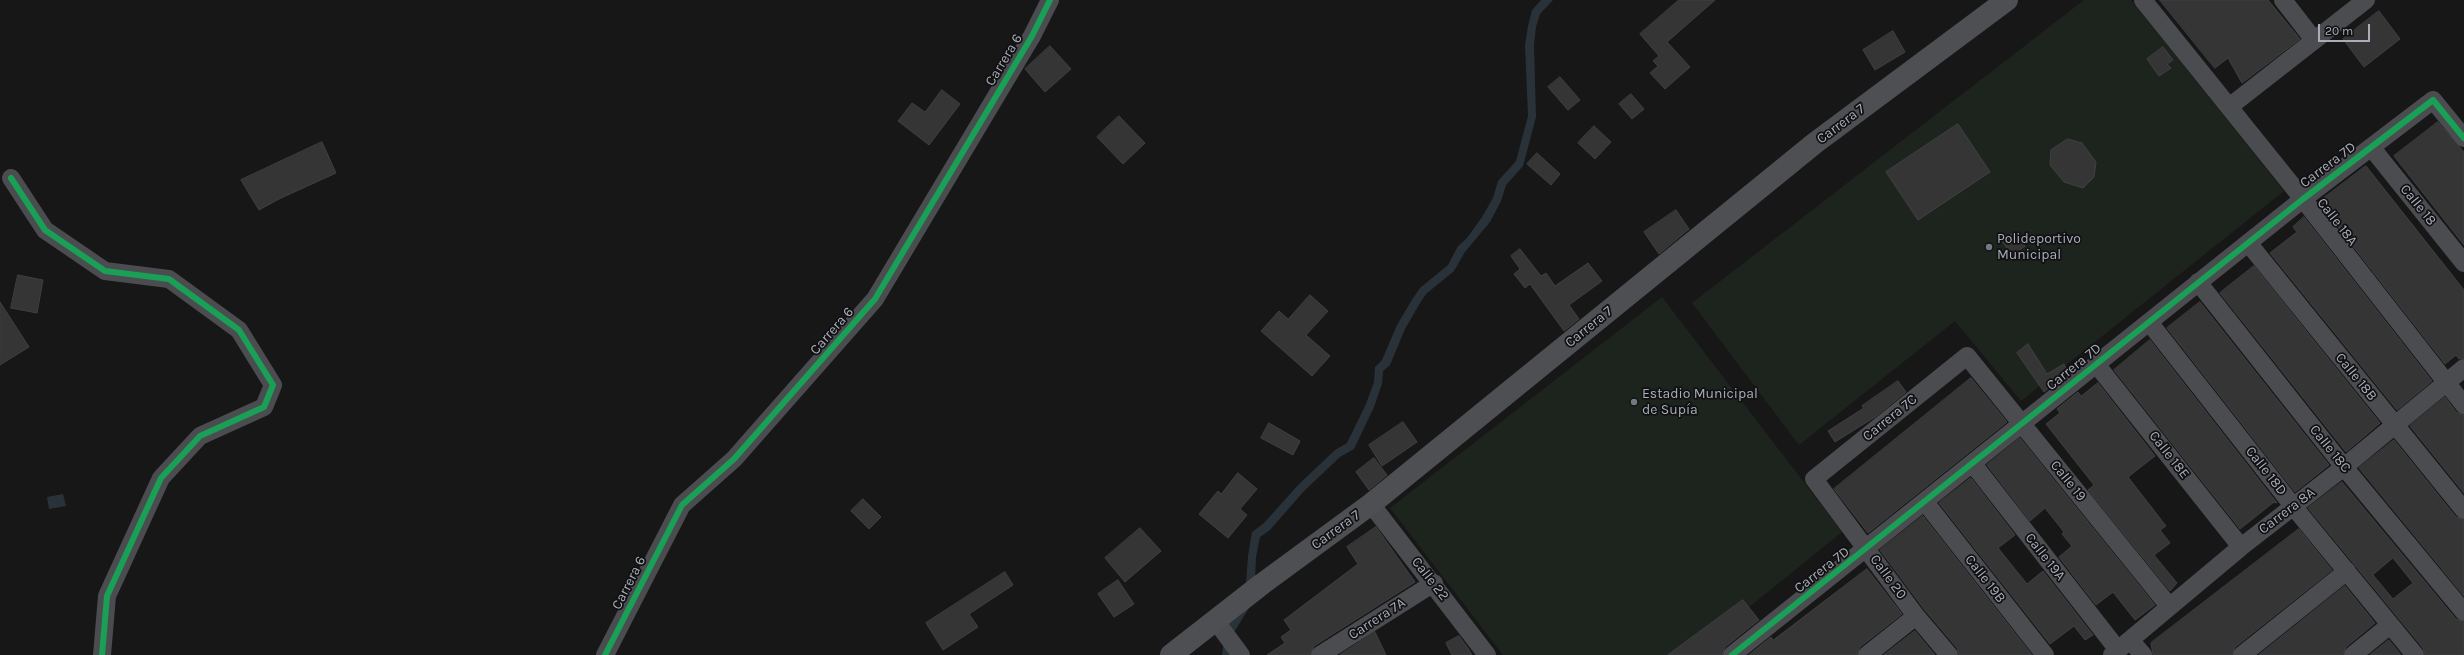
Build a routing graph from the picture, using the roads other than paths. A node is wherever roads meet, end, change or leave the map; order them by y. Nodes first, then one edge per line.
1 (1050, 0) edge
2 (2007, 0) edge
3 (2143, 0) edge
4 (2283, 0) edge
5 (2366, 0) edge
6 (2314, 40) junction
7 (2229, 107) junction
8 (2464, 138) edge
9 (2371, 147) junction
10 (11, 178) dead end
11 (2304, 199) junction
12 (2249, 244) junction
13 (2464, 263) edge
14 (2198, 282) junction
15 (2149, 322) junction
16 (1966, 356) joint
17 (2096, 364) junction
18 (2464, 368) edge
19 (2446, 383) junction
20 (2464, 405) edge
21 (2023, 425) junction
22 (2395, 425) junction
23 (1973, 464) junction
24 (2344, 467) junction
25 (1814, 479) joint
26 (1925, 502) junction
27 (1371, 504) junction
28 (2293, 506) junction
29 (2464, 510) edge
30 (2241, 547) junction
31 (1867, 549) junction
32 (2346, 571) junction
33 (1434, 583) junction
34 (2170, 606) junction
35 (2464, 612) edge
36 (1916, 616) junction
37 (1219, 625) junction
38 (2390, 625) junction
39 (2120, 648) edge
40 (1735, 654) edge
41 (102, 655) edge
42 (605, 655) edge
43 (1171, 655) edge
44 (1241, 655) edge
45 (1320, 655) edge
46 (1487, 655) edge
47 (1867, 655) edge
48 (1949, 655) edge
49 (2045, 655) edge
50 (2143, 655) edge
51 (2242, 655) edge
52 (2353, 655) edge
53 (2415, 655) edge

1 - 42 street, Carrera 6
2 - 27 main road, Carrera 7
3 - 7 street, Calle 18A
4 - 6 street
5 - 6 street
6 - 7 street
7 - 11 street, Calle 18A
8 - 9 street, Carrera 7D
9 - 11 street, Carrera 7D
9 - 13 street, Calle 18
10 - 41 street
11 - 12 street, Carrera 7D
11 - 19 street, Calle 18A
12 - 14 street, Carrera 7D
12 - 22 street, Calle 18B
14 - 15 street, Carrera 7D
14 - 24 street, Calle 18C
15 - 17 street, Carrera 7D
15 - 28 street, Calle 18D
16 - 21 street, Calle 19
16 - 25 street, Carrera 7C
17 - 21 street, Carrera 7D
17 - 30 street, Calle 18E
18 - 19 street, Carrera 8A
19 - 20 street, Calle 18A
19 - 22 street, Carrera 8A
21 - 23 street, Carrera 7D
21 - 34 street, Calle 19
22 - 24 street, Carrera 8A
22 - 29 street, Calle 18B
23 - 26 street, Carrera 7D
23 - 39 street, Calle 19A
24 - 28 street, Carrera 8A
24 - 35 street, Calle 18C
25 - 31 street, Calle 20
26 - 31 street, Carrera 7D
26 - 49 street, Calle 19B
27 - 33 street, Calle 22
27 - 37 main road, Carrera 7
28 - 30 street, Carrera 8A
28 - 32 street, Calle 18D
30 - 34 street, Carrera 8A
31 - 36 street, Calle 20
31 - 40 street, Carrera 7D
32 - 38 street, Calle 18D
32 - 51 street
33 - 45 street, Carrera 7A
33 - 46 street, Calle 22
34 - 39 street, Carrera 8A
36 - 47 street
36 - 48 street, Calle 20
37 - 43 main road, Carrera 7
37 - 44 street
38 - 52 street
38 - 53 street, Calle 18D
39 - 50 street, Calle 19A

